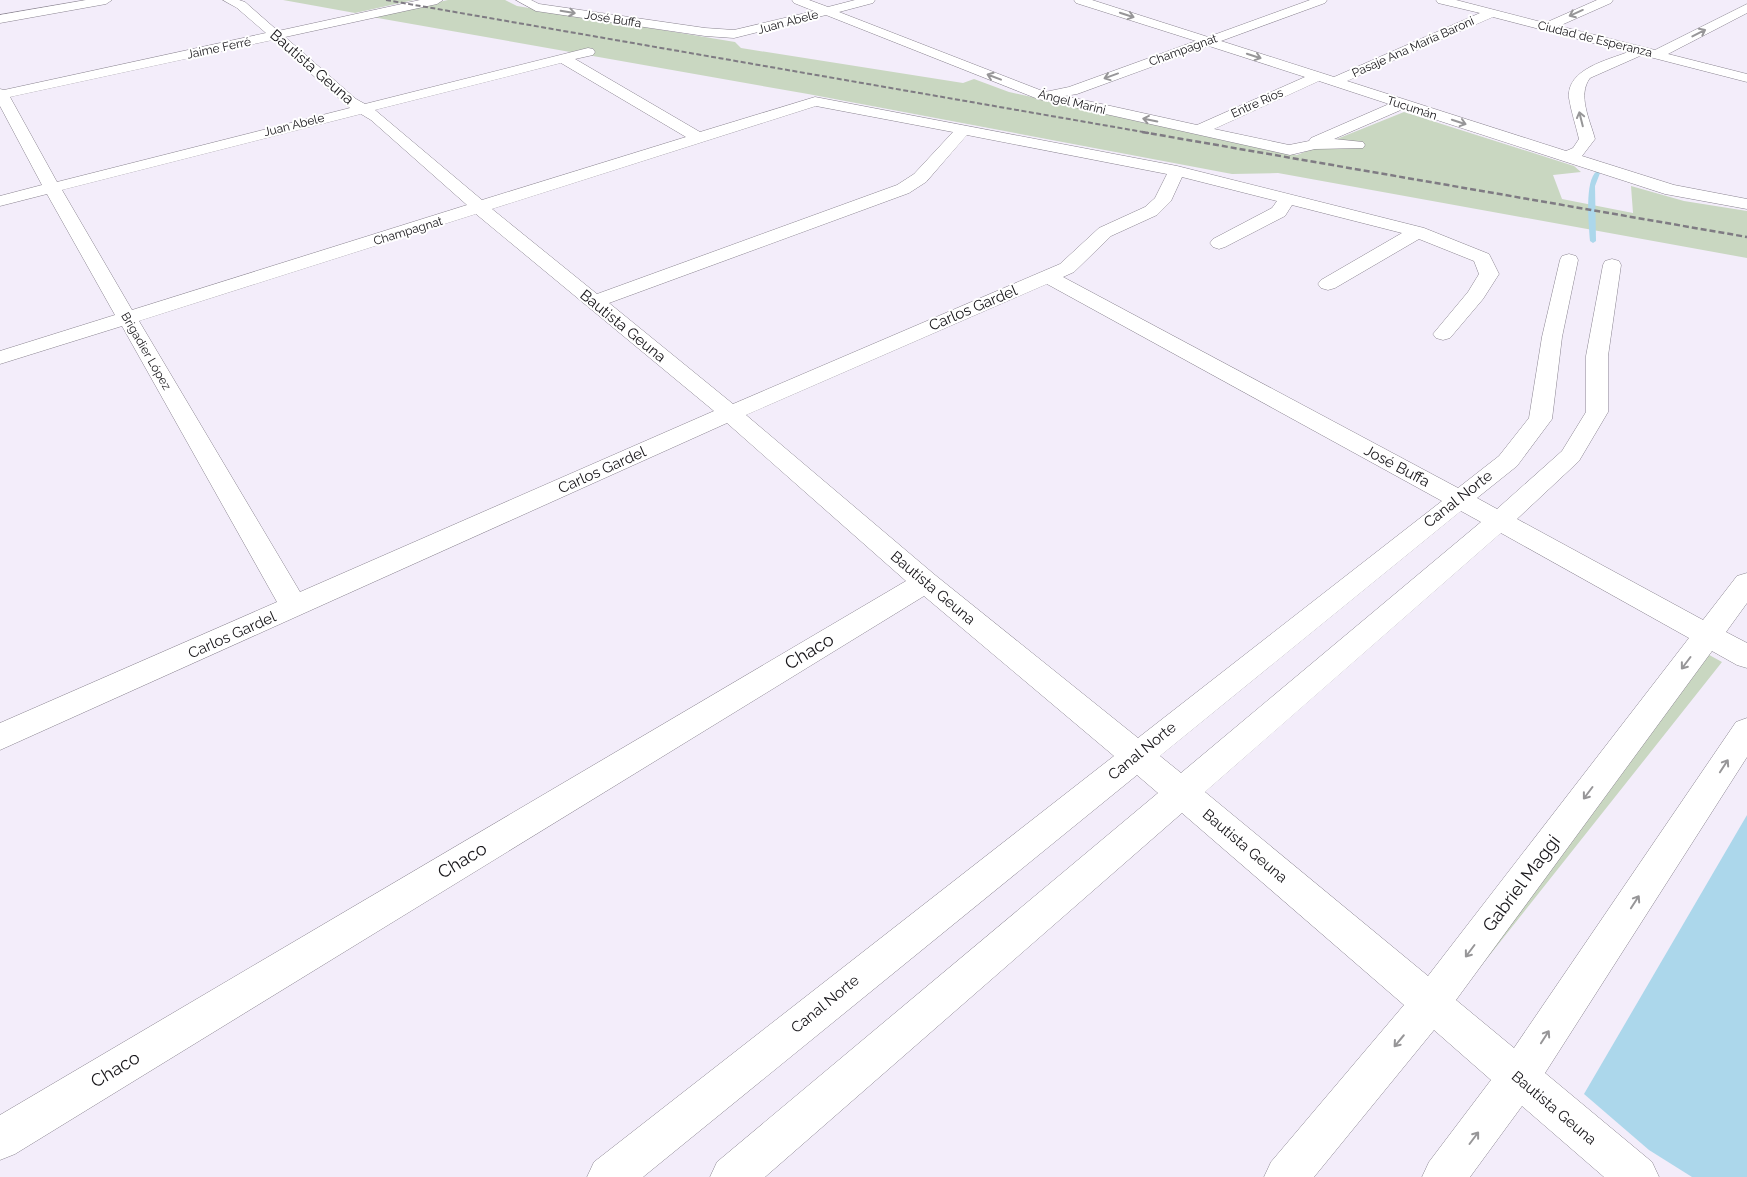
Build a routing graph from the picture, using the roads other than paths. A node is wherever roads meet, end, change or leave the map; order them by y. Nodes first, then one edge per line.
1 (106, 0) edge
2 (228, 0) edge
3 (437, 0) edge
4 (522, 0) edge
5 (798, 0) edge
6 (869, 0) edge
7 (1321, 0) edge
8 (1442, 0) edge
9 (1607, 0) edge
10 (1086, 1) edge
11 (1747, 8) edge
12 (826, 12) junction
13 (1491, 13) junction
14 (0, 19) edge
15 (1546, 27) junction
16 (705, 32) joint
17 (275, 36) junction
18 (1208, 41) junction
19 (588, 52) dead end
20 (1648, 53) junction
21 (563, 58) junction
22 (1317, 77) junction
23 (1747, 78) edge
24 (1334, 82) junction
25 (0, 94) edge
26 (1043, 96) junction
27 (1401, 104) junction
28 (360, 108) junction
29 (964, 130) junction
30 (1198, 130) junction
31 (699, 138) junction
32 (1312, 144) junction
33 (1358, 145) dead end
34 (1567, 157) junction
35 (1176, 171) junction
36 (52, 188) junction
37 (1287, 199) junction
38 (0, 201) edge
39 (1747, 204) edge
40 (480, 208) junction
41 (1418, 232) junction
42 (1218, 243) dead end
43 (1570, 260) dead end
44 (1612, 265) dead end
45 (1047, 276) junction
46 (1328, 284) dead end
47 (594, 302) junction
48 (127, 319) junction
49 (1443, 334) dead end
50 (0, 358) edge
51 (730, 414) junction
52 (1457, 499) junction
53 (1499, 521) junction
54 (925, 582) junction
55 (1747, 582) edge
56 (294, 607) junction
57 (1707, 636) junction
58 (1747, 658) edge
59 (1747, 731) edge
60 (0, 737) edge
61 (1136, 755) junction
62 (1182, 792) junction
63 (1430, 1004) junction
64 (1518, 1078) junction
65 (0, 1139) edge
66 (609, 1177) edge
67 (732, 1177) edge
68 (1286, 1177) edge
69 (1444, 1177) edge
70 (1637, 1177) edge

1 - 14 street
2 - 17 street, Bautista Geuna
3 - 17 street, Jaime Ferré
4 -> 16 street, José Buffa
5 - 12 street, Ángel Marini
6 - 12 street, Juan Abele
7 - 18 street, Champagnat
8 - 13 street, Ciudad de Esperanza
9 -> 15 street
10 -> 18 street, Tucumán
20 -> 11 street
12 - 16 street, Juan Abele
26 -> 12 street, Ángel Marini
13 - 15 street, Ciudad de Esperanza
13 - 24 street, Pasaje Ana María Baroni
15 - 20 street, Ciudad de Esperanza
17 - 25 street, Jaime Ferré
17 - 28 street, Bautista Geuna
18 -> 22 street, Tucumán
18 -> 26 street, Champagnat
19 - 21 street, Juan Abele
20 - 23 street, Ciudad de Esperanza
34 -> 20 street
21 - 28 street, Juan Abele
21 - 31 street
22 - 24 street, Tucumán
22 - 30 street, Entre Ríos
24 - 27 street, Tucumán
25 - 36 street, Brigadier López
30 -> 26 street, Ángel Marini
27 - 32 street
27 -> 34 street, Tucumán
28 - 36 street, Juan Abele
28 - 40 street, Bautista Geuna
29 - 31 street, Champagnat
29 - 35 street
29 - 47 street
30 - 32 street, Ángel Marini
31 - 40 street, Champagnat
32 - 33 street, Ángel Marini
34 - 39 street, Tucumán
35 - 37 street
35 - 45 street, Carlos Gardel
36 - 38 street, Juan Abele
36 - 48 street, Brigadier López
37 - 41 street
37 - 42 street
40 - 47 street, Bautista Geuna
40 - 48 street, Champagnat
41 - 46 street
41 - 49 street
43 - 52 street, Canal Norte
44 - 53 street
45 - 51 street, Carlos Gardel
45 - 52 street, José Buffa
47 - 51 street, Bautista Geuna
48 - 50 street, Champagnat
48 - 56 street, Brigadier López
51 - 54 street, Bautista Geuna
51 - 56 street, Carlos Gardel
52 - 53 street, José Buffa
52 - 61 street, Canal Norte
53 - 57 street, José Buffa
53 - 62 street
54 - 61 street, Bautista Geuna
54 - 65 street, Chaco
55 - 57 street, Gabriel Maggi
56 - 60 street, Carlos Gardel
57 - 58 street, José Buffa
57 -> 63 street, Gabriel Maggi
64 -> 59 street
61 - 62 street, Bautista Geuna
61 - 66 street, Canal Norte
62 - 63 street, Bautista Geuna
62 - 67 street
63 - 64 street, Bautista Geuna
63 -> 68 street, Gabriel Maggi
69 -> 64 street
64 - 70 street, Bautista Geuna

